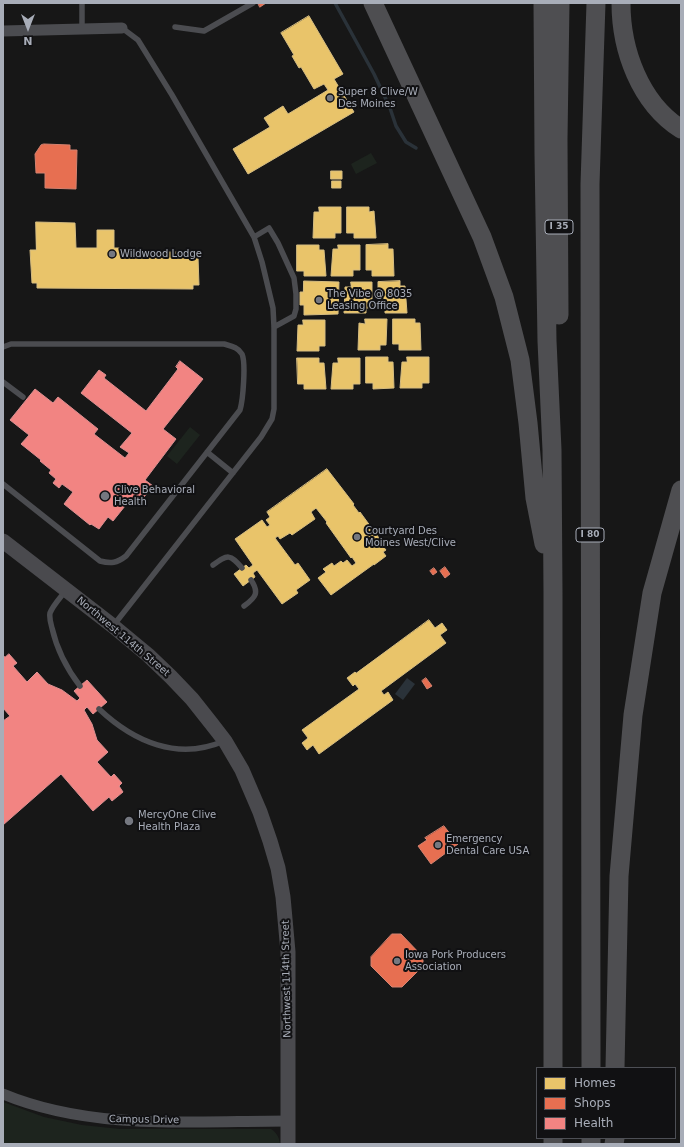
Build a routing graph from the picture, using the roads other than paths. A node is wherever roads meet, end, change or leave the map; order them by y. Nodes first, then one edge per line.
1 (82, 3) edge
2 (253, 3) edge
3 (373, 3) edge
4 (543, 3) edge
5 (560, 3) edge
6 (596, 3) edge
7 (621, 3) edge
8 (175, 27) dead end
9 (122, 28) joint
10 (82, 29) junction
11 (3, 31) edge
12 (681, 129) edge
13 (254, 237) junction
14 (274, 327) junction
15 (3, 347) edge
16 (3, 382) edge
17 (22, 397) dead end
18 (552, 450) junction
19 (207, 452) junction
20 (233, 473) junction
21 (3, 484) edge
22 (681, 490) edge
23 (3, 541) edge
24 (213, 565) dead end
25 (242, 568) dead end
26 (251, 580) dead end
27 (66, 590) junction
28 (553, 594) junction
29 (244, 606) dead end
30 (113, 626) junction
31 (80, 686) dead end
32 (99, 709) dead end
33 (225, 741) junction
34 (553, 1067) edge
35 (591, 1067) edge
36 (616, 1067) edge
37 (3, 1094) edge
38 (288, 1121) junction
39 (288, 1144) edge

1 - 10 lane
2 - 8 lane
3 - 28 highway
4 - 18 highway
5 - 18 highway, I 35
6 - 35 highway, I 80
7 - 12 highway
9 - 10 street
9 - 13 lane
10 - 11 street
13 - 14 lane
13 - 14 lane
14 - 20 lane
15 - 19 lane
16 - 17 lane
18 - 28 highway
19 - 20 lane
19 - 21 lane
20 - 30 lane
22 - 36 highway
23 - 27 street, Northwest 114th Street
24 - 25 lane
26 - 29 lane
27 - 30 street, Northwest 114th Street
27 - 31 lane
28 - 34 highway
30 - 33 street, Northwest 114th Street
32 - 33 lane
33 - 38 street, Northwest 114th Street
37 - 38 street, Campus Drive
38 - 39 street, Northwest 114th Street

